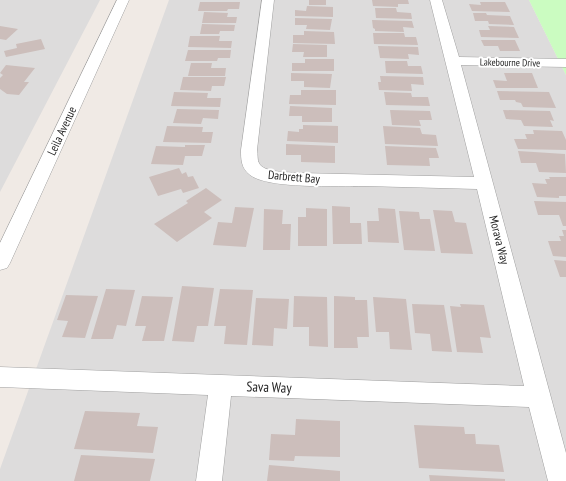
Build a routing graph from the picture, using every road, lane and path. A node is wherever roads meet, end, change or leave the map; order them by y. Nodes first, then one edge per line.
1 (123, 0) edge
2 (268, 0) edge
3 (436, 0) edge
4 (453, 61) junction
5 (566, 63) edge
6 (484, 183) junction
7 (0, 263) edge
8 (0, 378) edge
9 (221, 386) junction
10 (538, 397) junction
11 (209, 481) edge
12 (561, 481) edge

1 - 7 street, Leila Avenue
2 - 6 street, Darbrett Bay
3 - 4 street, Morava Way
4 - 5 street, Lakebourne Drive
4 - 6 street, Morava Way
6 - 10 street, Morava Way
8 - 9 street, Sava Way
9 - 10 street, Sava Way
9 - 11 street
10 - 12 street, Morava Way

